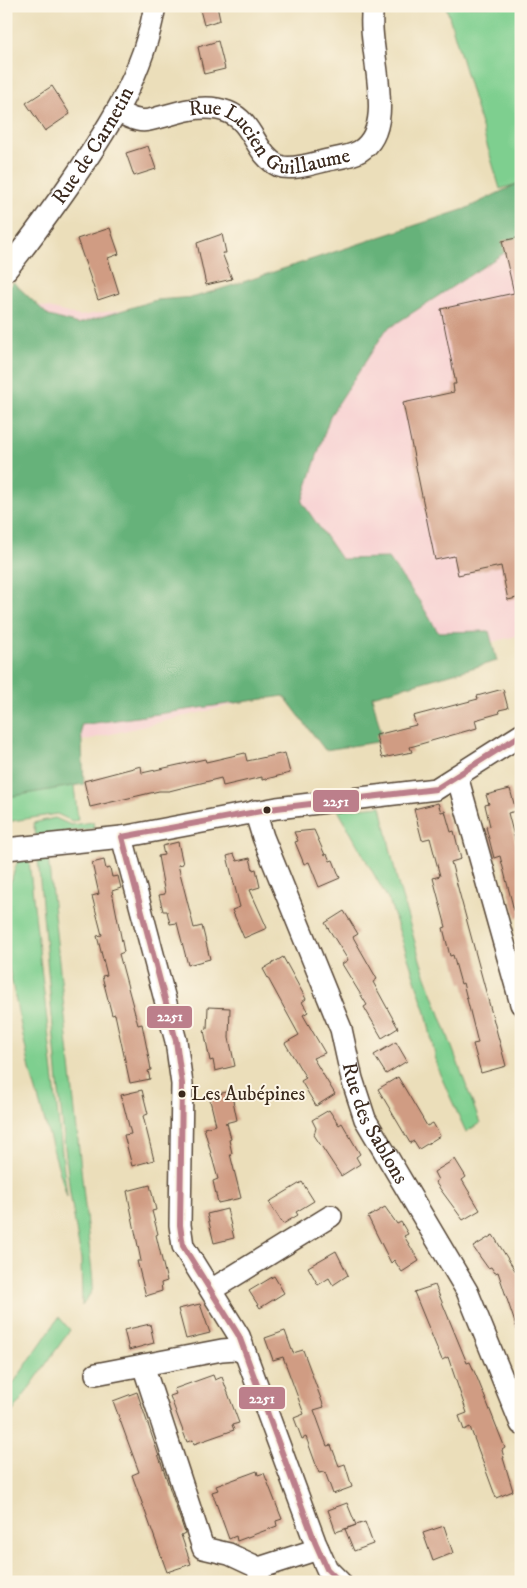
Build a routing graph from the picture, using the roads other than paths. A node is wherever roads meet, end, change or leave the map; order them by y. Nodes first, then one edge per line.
1 (155, 6) edge
2 (373, 6) edge
3 (117, 111) junction
4 (6, 270) edge
5 (521, 735) edge
6 (458, 776) junction
7 (254, 811) junction
8 (122, 837) junction
9 (6, 849) edge
10 (521, 1004) edge
11 (331, 1216) dead end
12 (211, 1290) junction
13 (245, 1353) junction
14 (143, 1364) junction
15 (96, 1374) dead end
16 (521, 1424) edge
17 (318, 1549) junction
18 (259, 1575) edge
19 (340, 1582) edge

1 - 3 street, Rue de Carnetin
2 - 3 street, Rue Lucien Guillaume
3 - 4 street, Rue de Carnetin
5 - 6 street
6 - 7 street
6 - 10 street
7 - 8 street
7 - 16 street, Rue des Sablons
8 - 9 street
8 - 12 street
11 - 12 street
12 - 13 street
13 - 14 street
13 - 17 street
14 - 15 street
14 - 18 street
17 - 18 street
17 - 19 street

